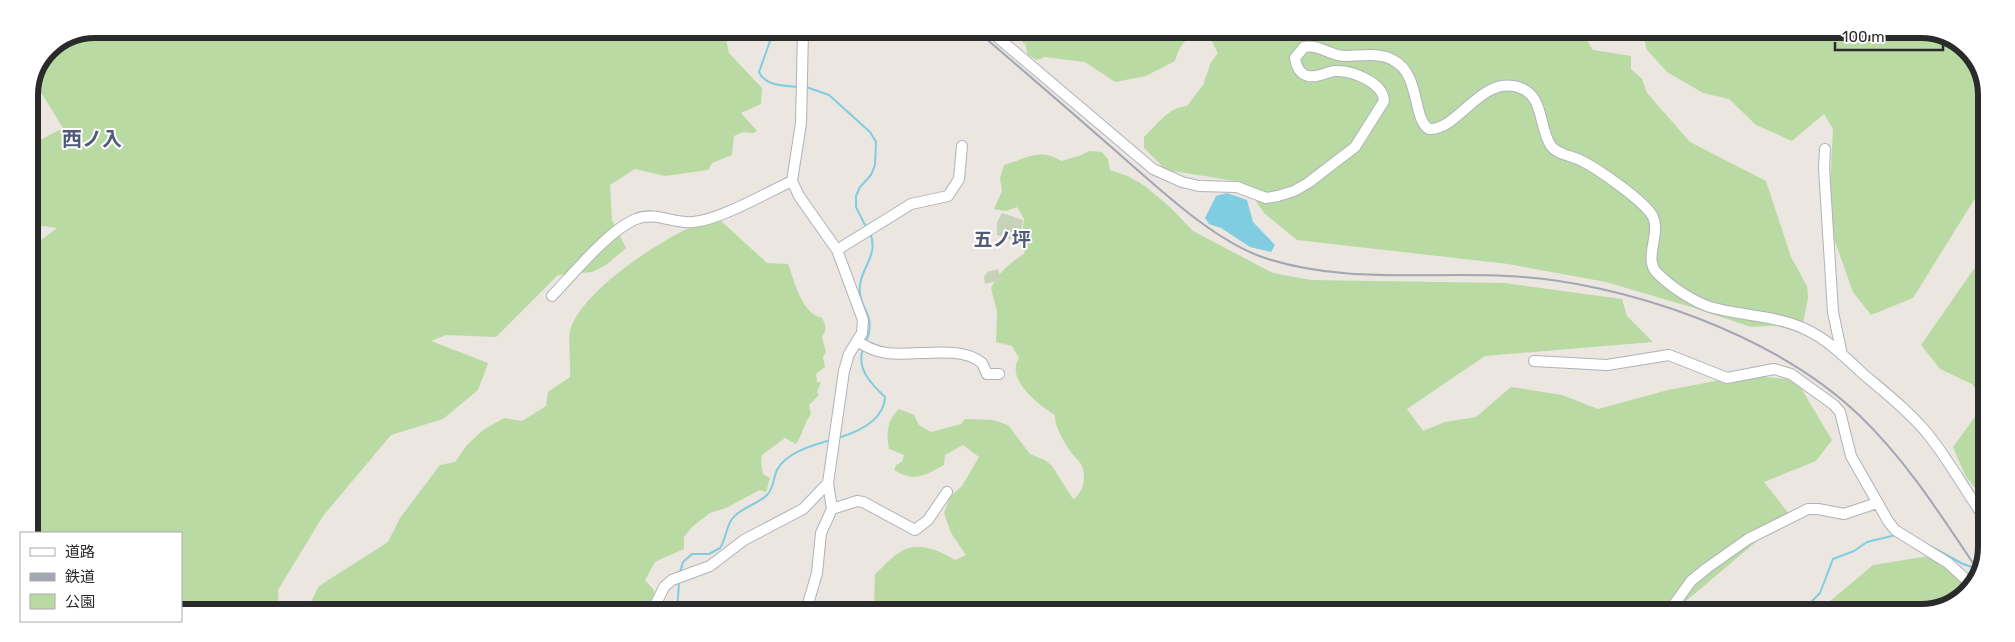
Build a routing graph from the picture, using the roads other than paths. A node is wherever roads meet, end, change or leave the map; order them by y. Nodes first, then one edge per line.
1 (803, 38) edge
2 (998, 38) edge
3 (962, 146) dead end
4 (1826, 149) dead end
5 (792, 181) junction
6 (837, 250) junction
7 (552, 296) dead end
8 (858, 342) junction
9 (1842, 355) junction
10 (1534, 361) dead end
11 (999, 374) dead end
12 (828, 483) junction
13 (947, 492) dead end
14 (1877, 503) junction
15 (1978, 508) edge
16 (832, 509) junction
17 (1967, 580) edge
18 (656, 604) edge
19 (808, 604) edge
20 (1675, 604) edge

1 - 5 street
2 - 9 street
3 - 6 street
4 - 9 street
5 - 6 street
5 - 7 street
6 - 8 street
8 - 11 street
8 - 12 street
9 - 15 street
10 - 14 street
12 - 16 street
12 - 18 street
13 - 16 street
14 - 17 street
14 - 20 street
16 - 19 street

